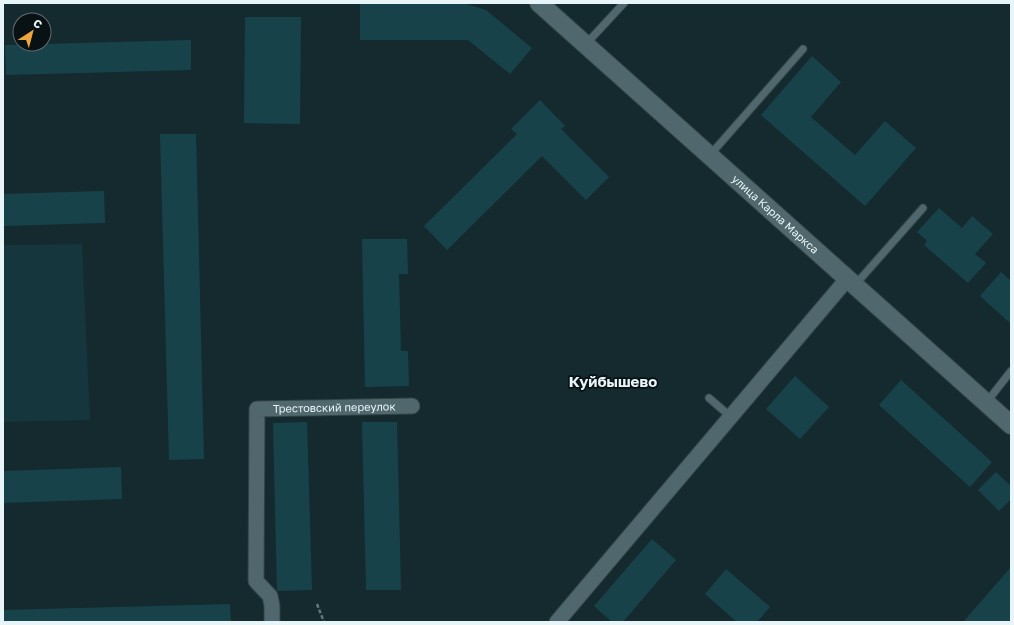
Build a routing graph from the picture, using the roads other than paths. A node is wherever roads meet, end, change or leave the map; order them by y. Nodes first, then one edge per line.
1 (539, 3) edge
2 (624, 3) edge
3 (586, 44) junction
4 (803, 49) dead end
5 (710, 155) junction
6 (923, 208) dead end
7 (852, 282) junction
8 (1011, 371) edge
9 (709, 398) dead end
10 (985, 403) junction
11 (412, 406) dead end
12 (731, 418) junction
13 (1011, 425) edge
14 (272, 622) edge
15 (557, 622) edge

1 - 3 street, улица Карла Маркса
2 - 3 lane
3 - 5 street, улица Карла Маркса
4 - 5 lane
5 - 7 street, улица Карла Маркса
6 - 7 lane
7 - 10 street, улица Карла Маркса
7 - 12 street
8 - 10 lane
9 - 12 lane
10 - 13 street, улица Карла Маркса
11 - 14 street, Трестовский переулок
12 - 15 street

